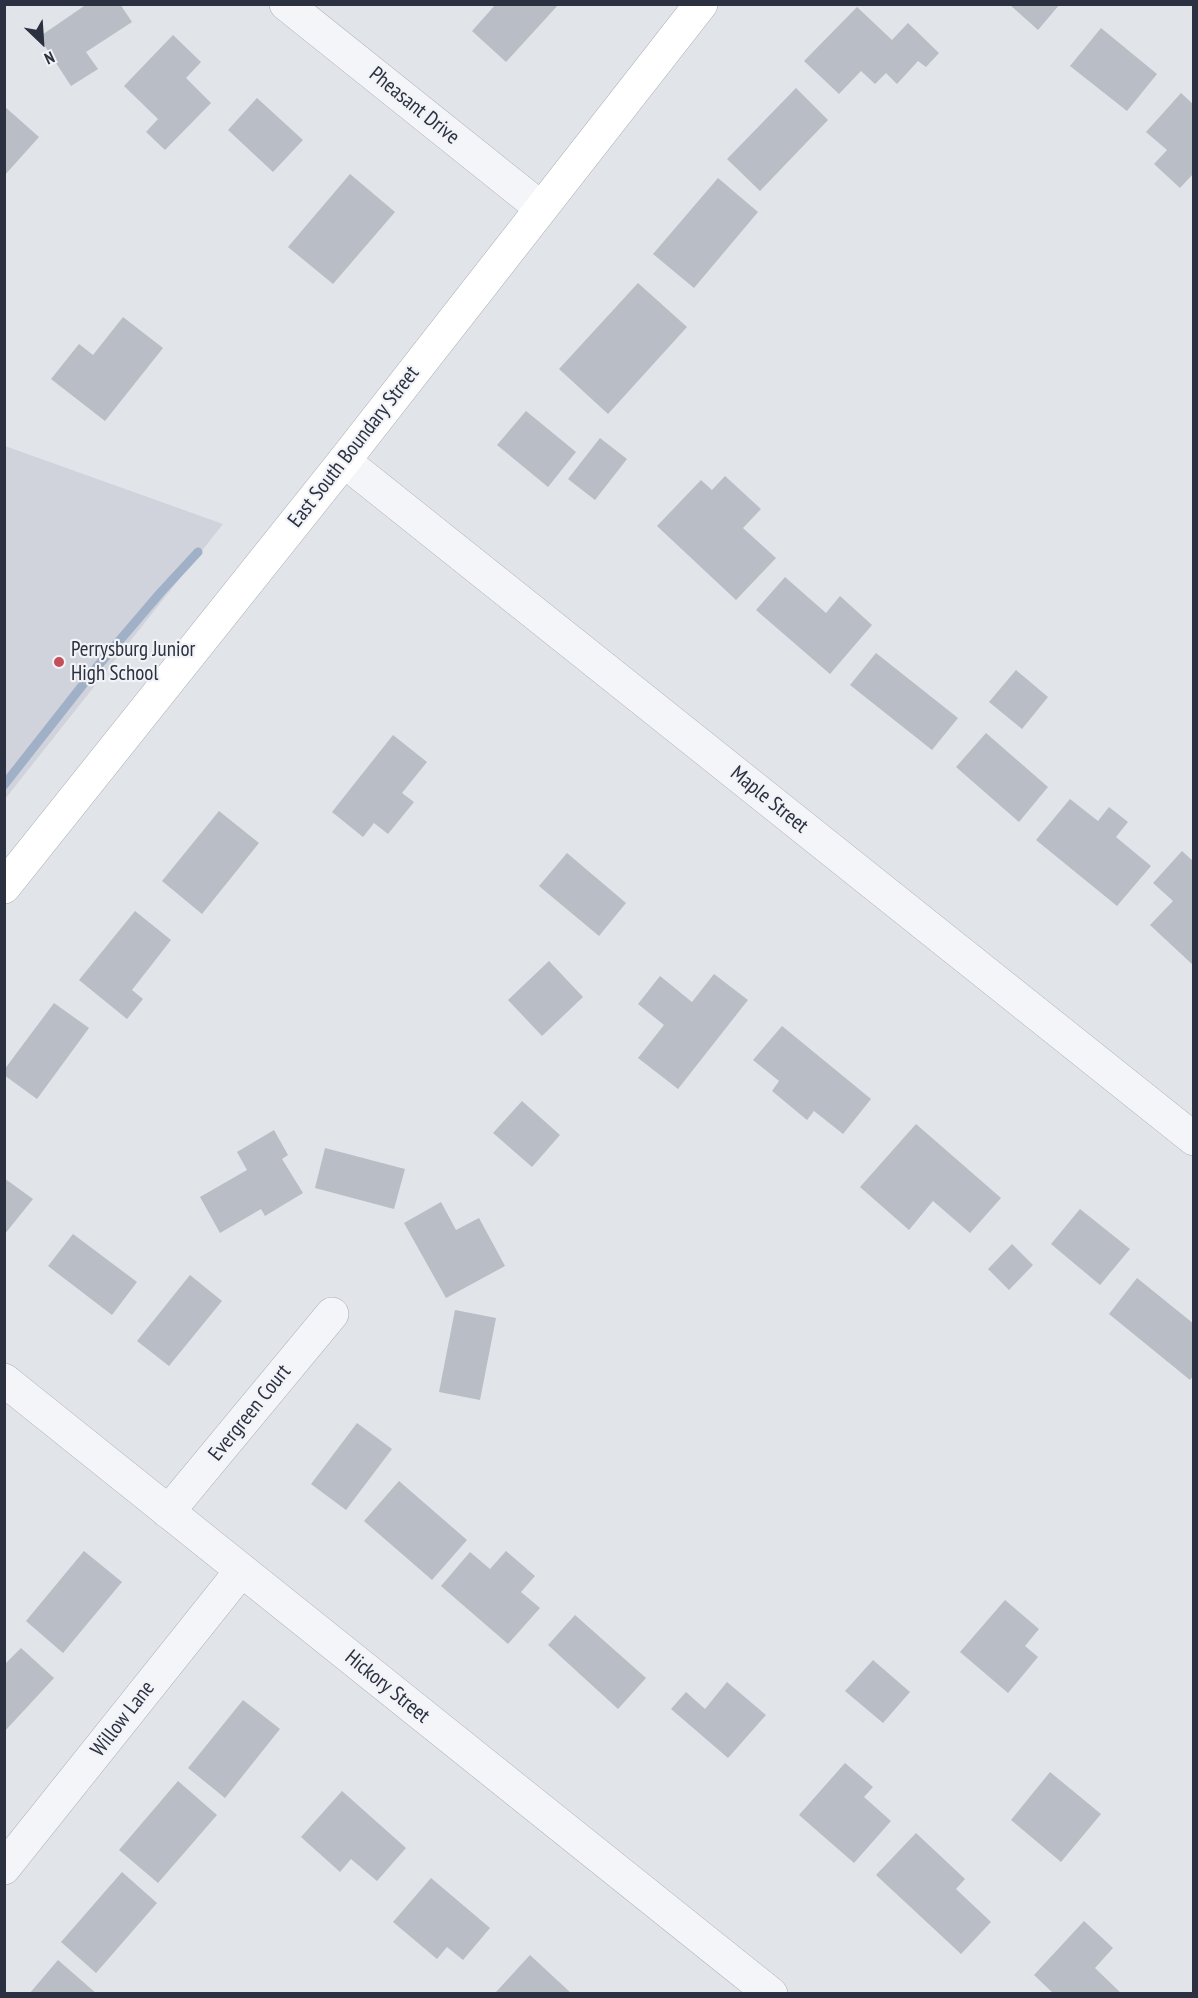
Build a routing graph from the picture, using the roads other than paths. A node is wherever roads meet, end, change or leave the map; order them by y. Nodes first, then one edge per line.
1 (286, 4) edge
2 (701, 4) edge
3 (541, 208) junction
4 (344, 461) junction
5 (4, 887) edge
6 (1194, 1139) edge
7 (332, 1314) dead end
8 (4, 1380) edge
9 (168, 1512) junction
10 (241, 1571) junction
11 (4, 1868) edge
12 (771, 1994) edge

1 - 3 street, Pheasant Drive
2 - 3 street, East South Boundary Street
3 - 4 street, East South Boundary Street
4 - 5 street, East South Boundary Street
4 - 6 street, Maple Street
7 - 9 street, Evergreen Court
8 - 9 street, Hickory Street
9 - 10 street, Hickory Street
10 - 11 street, Willow Lane
10 - 12 street, Hickory Street

